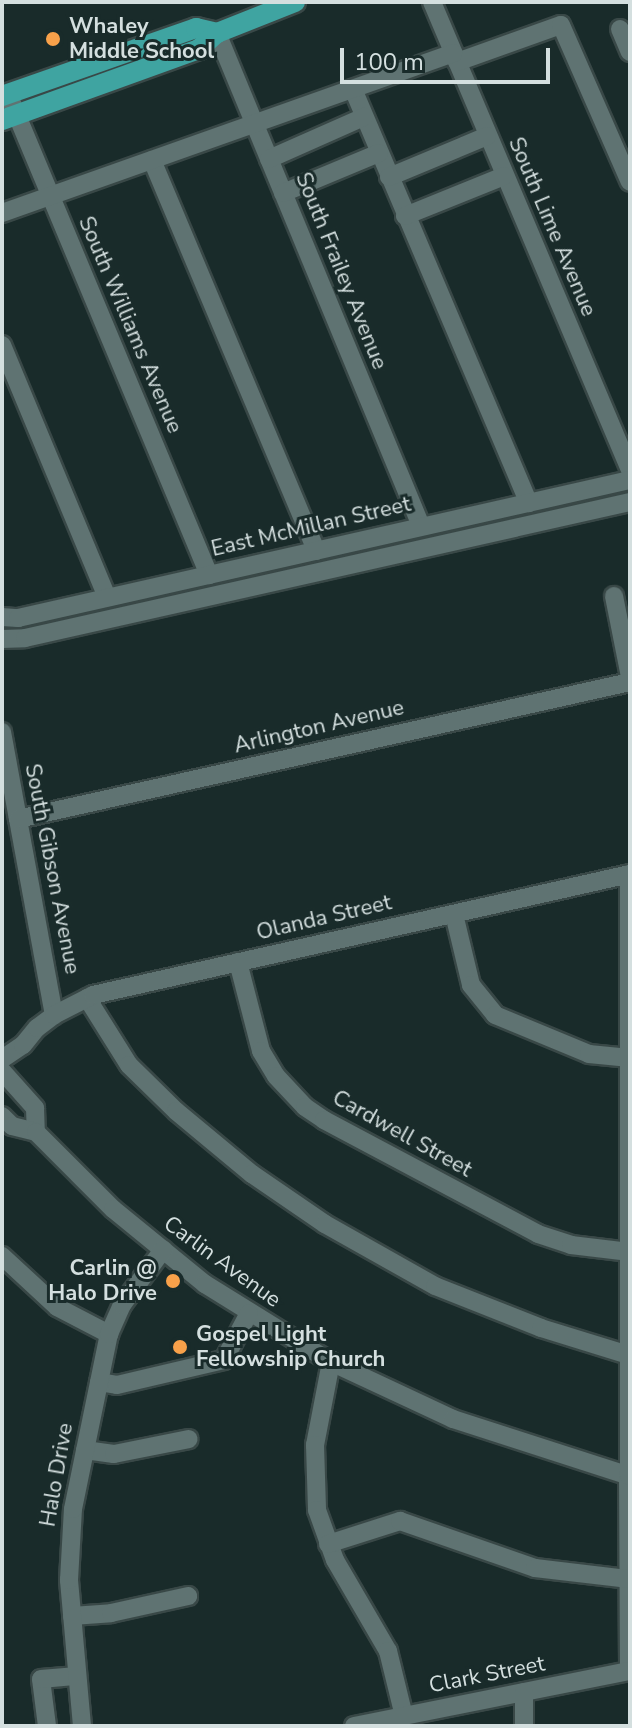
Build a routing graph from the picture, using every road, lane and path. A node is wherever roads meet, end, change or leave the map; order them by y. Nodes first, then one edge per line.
1 (295, 2) edge
2 (432, 2) edge
3 (620, 29) dead end
4 (217, 33) junction
5 (630, 52) edge
6 (455, 58) junction
7 (353, 89) junction
8 (5, 95) edge
9 (364, 117) junction
10 (9, 118) edge
11 (255, 124) junction
12 (487, 136) junction
13 (379, 153) junction
14 (269, 159) junction
15 (152, 160) junction
16 (504, 176) junction
17 (389, 177) junction
18 (630, 182) edge
19 (283, 193) junction
20 (50, 196) junction
21 (2, 213) edge
22 (405, 216) junction
23 (2, 345) edge
24 (630, 470) edge
25 (630, 480) edge
26 (630, 502) edge
27 (529, 503) junction
28 (421, 526) junction
29 (316, 551) junction
30 (209, 575) junction
31 (614, 596) dead end
32 (107, 597) junction
33 (2, 617) edge
34 (2, 639) edge
35 (630, 679) edge
36 (2, 732) edge
37 (18, 819) junction
38 (630, 874) edge
39 (454, 914) junction
40 (238, 962) junction
41 (87, 998) junction
42 (54, 1015) junction
43 (37, 1028) junction
44 (2, 1044) edge
45 (630, 1058) edge
46 (2, 1059) edge
47 (2, 1071) edge
48 (630, 1078) edge
49 (2, 1116) edge
50 (36, 1132) junction
51 (163, 1250) junction
52 (630, 1252) edge
53 (2, 1256) edge
54 (249, 1313) junction
55 (109, 1334) junction
56 (629, 1355) edge
57 (331, 1362) junction
58 (99, 1382) junction
59 (189, 1439) dead end
60 (85, 1450) junction
61 (629, 1476) edge
62 (328, 1544) junction
63 (629, 1579) edge
64 (188, 1596) dead end
65 (72, 1616) junction
66 (630, 1671) edge
67 (77, 1676) junction
68 (524, 1692) junction
69 (404, 1716) junction
70 (47, 1726) edge
71 (82, 1726) edge
72 (354, 1726) edge
73 (524, 1726) edge

1 - 4 main road
2 - 6 street, South Lime Avenue
3 - 5 street
4 - 8 main road
4 - 10 main road
4 - 11 street, South Frailey Avenue
6 - 7 street
6 - 12 street, South Lime Avenue
6 - 18 street
7 - 9 street
7 - 11 street
8 - 10 street, South Williams Avenue
9 - 13 street
9 - 14 street
10 - 20 street, South Williams Avenue
11 - 14 street, South Frailey Avenue
11 - 15 street
12 - 16 street, South Lime Avenue
12 - 17 street
13 - 17 street
13 - 19 street
14 - 19 street, South Frailey Avenue
15 - 20 street
15 - 29 street
16 - 22 street
16 - 24 street, South Lime Avenue
17 - 22 street
19 - 28 street, South Frailey Avenue
20 - 21 street
20 - 30 street, South Williams Avenue
22 - 27 street
23 - 32 street
25 - 27 street, East McMillan Street
26 - 34 street, East McMillan Street
27 - 28 street, East McMillan Street
28 - 29 street, East McMillan Street
29 - 30 street, East McMillan Street
30 - 32 street, East McMillan Street
31 - 35 street
32 - 33 street, East McMillan Street
35 - 37 street, Arlington Avenue
36 - 37 street, South Gibson Avenue
37 - 42 street, South Gibson Avenue
38 - 39 street, Olanda Street
38 - 45 street
39 - 40 street, Olanda Street
39 - 45 street
40 - 41 street, Olanda Street
40 - 52 street, Cardwell Street
41 - 42 street, Olanda Street
41 - 56 street
42 - 43 street, Olanda Street
43 - 44 street, Olanda Street
43 - 46 street, Olanda Street
45 - 48 street
47 - 50 street, Carlin Avenue
48 - 52 street
49 - 50 street, Carlin Avenue
50 - 51 street, Carlin Avenue
51 - 54 street, Carlin Avenue
51 - 55 street, Halo Drive
52 - 56 street
53 - 55 street
54 - 57 street, Carlin Avenue
54 - 58 street
55 - 58 street, Halo Drive
56 - 61 street
57 - 61 street, Carlin Avenue
57 - 62 street
58 - 60 street, Halo Drive
59 - 60 street
60 - 65 street, Halo Drive
61 - 63 street
62 - 63 street
62 - 69 street
63 - 66 street
64 - 65 street
65 - 67 street, Halo Drive
66 - 68 street, Clark Street
67 - 70 street
67 - 71 street, Halo Drive
68 - 69 street, Clark Street
68 - 73 street
69 - 72 street, Clark Street

